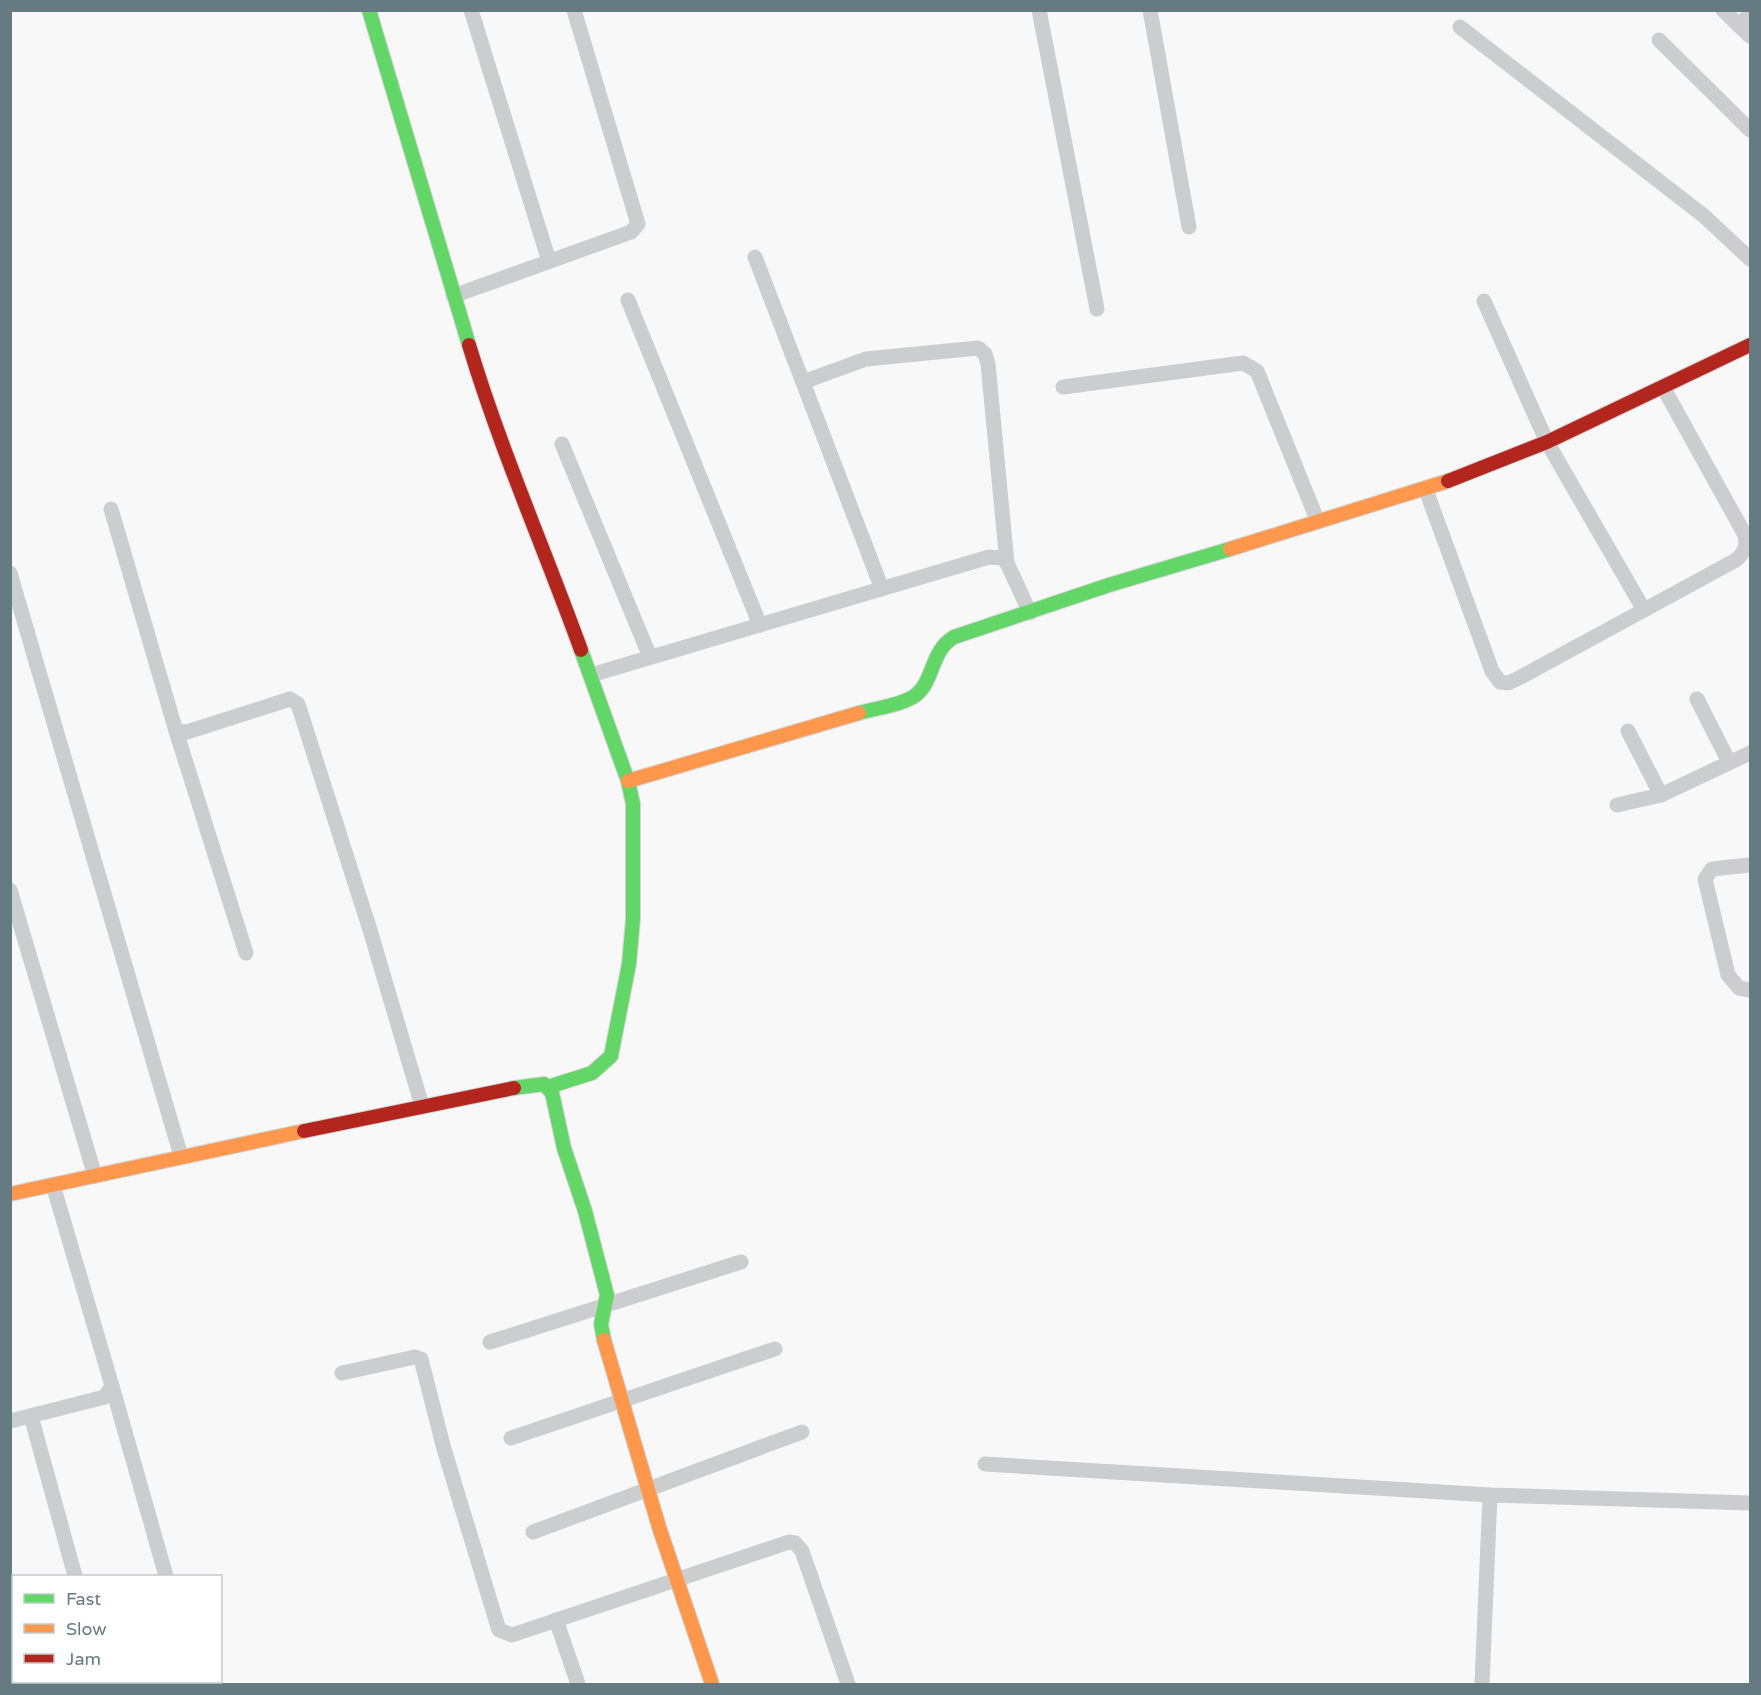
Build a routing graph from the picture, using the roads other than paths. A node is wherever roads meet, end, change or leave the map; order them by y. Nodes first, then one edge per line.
1 (369, 10) edge
2 (471, 10) edge
3 (574, 10) edge
4 (1039, 10) edge
5 (1150, 10) edge
6 (1723, 10) edge
7 (1750, 15) edge
8 (1738, 25) junction
9 (1460, 27) dead end
10 (1750, 36) edge
11 (1659, 40) dead end
12 (1750, 130) edge
13 (1189, 227) dead end
14 (754, 257) dead end
15 (1750, 259) edge
16 (549, 261) junction
17 (453, 296) junction
18 (628, 300) dead end
19 (1484, 301) dead end
20 (1097, 309) dead end
21 (1750, 345) edge
22 (803, 382) junction
23 (1063, 387) dead end
24 (1663, 387) junction
25 (1547, 442) junction
26 (562, 444) dead end
27 (1426, 490) junction
28 (111, 509) dead end
29 (1318, 522) junction
30 (1007, 563) junction
31 (10, 573) edge
32 (882, 589) junction
33 (1644, 609) junction
34 (1030, 613) junction
35 (760, 625) junction
36 (650, 657) junction
37 (591, 675) junction
38 (1697, 699) dead end
39 (176, 731) junction
40 (1628, 731) dead end
41 (1750, 753) edge
42 (1729, 762) junction
43 (628, 781) junction
44 (1661, 795) junction
45 (1617, 805) dead end
46 (1750, 865) edge
47 (10, 890) edge
48 (246, 953) dead end
49 (1750, 990) edge
50 (548, 1087) junction
51 (422, 1106) junction
52 (181, 1156) junction
53 (95, 1176) junction
54 (53, 1185) junction
55 (10, 1194) edge
56 (741, 1262) dead end
57 (607, 1304) junction
58 (490, 1342) dead end
59 (775, 1349) dead end
60 (342, 1373) dead end
61 (112, 1386) junction
62 (622, 1401) junction
63 (31, 1416) junction
64 (10, 1421) edge
65 (802, 1432) dead end
66 (511, 1437) dead end
67 (985, 1464) dead end
68 (648, 1490) junction
69 (1490, 1495) junction
70 (1750, 1503) edge
71 (533, 1533) dead end
72 (75, 1575) edge
73 (166, 1575) edge
74 (677, 1581) junction
75 (556, 1620) junction
76 (578, 1684) edge
77 (712, 1684) edge
78 (848, 1684) edge
79 (1482, 1684) edge

1 - 17 street
2 - 16 street
3 - 16 street
4 - 20 street
5 - 13 street
6 - 8 street
7 - 8 street
8 - 10 street
9 - 15 street
11 - 12 street
14 - 22 street
16 - 17 street
17 - 37 street
18 - 35 street
19 - 25 street
21 - 24 street
22 - 30 street
22 - 32 street
23 - 29 street
24 - 25 street
24 - 33 street
25 - 27 street
25 - 33 street
26 - 36 street
27 - 29 street
27 - 33 street
28 - 39 street
29 - 34 street
30 - 32 street
30 - 34 street
31 - 52 street
32 - 35 street
34 - 43 street
35 - 36 street
36 - 37 street
37 - 43 street
38 - 42 street
39 - 48 street
39 - 51 street
40 - 44 street
41 - 42 street
42 - 44 street
43 - 50 street
44 - 45 street
46 - 49 street
47 - 53 street
50 - 51 street
50 - 57 street
51 - 52 street
52 - 53 street
53 - 54 street
54 - 55 street
54 - 61 street
56 - 57 street
57 - 58 street
57 - 62 street
59 - 62 street
60 - 75 street
61 - 63 street
61 - 73 street
62 - 66 street
62 - 68 street
63 - 64 street
63 - 72 street
65 - 68 street
67 - 69 street
68 - 71 street
68 - 74 street
69 - 70 street
69 - 79 street
74 - 75 street
74 - 77 street
74 - 78 street
75 - 76 street

